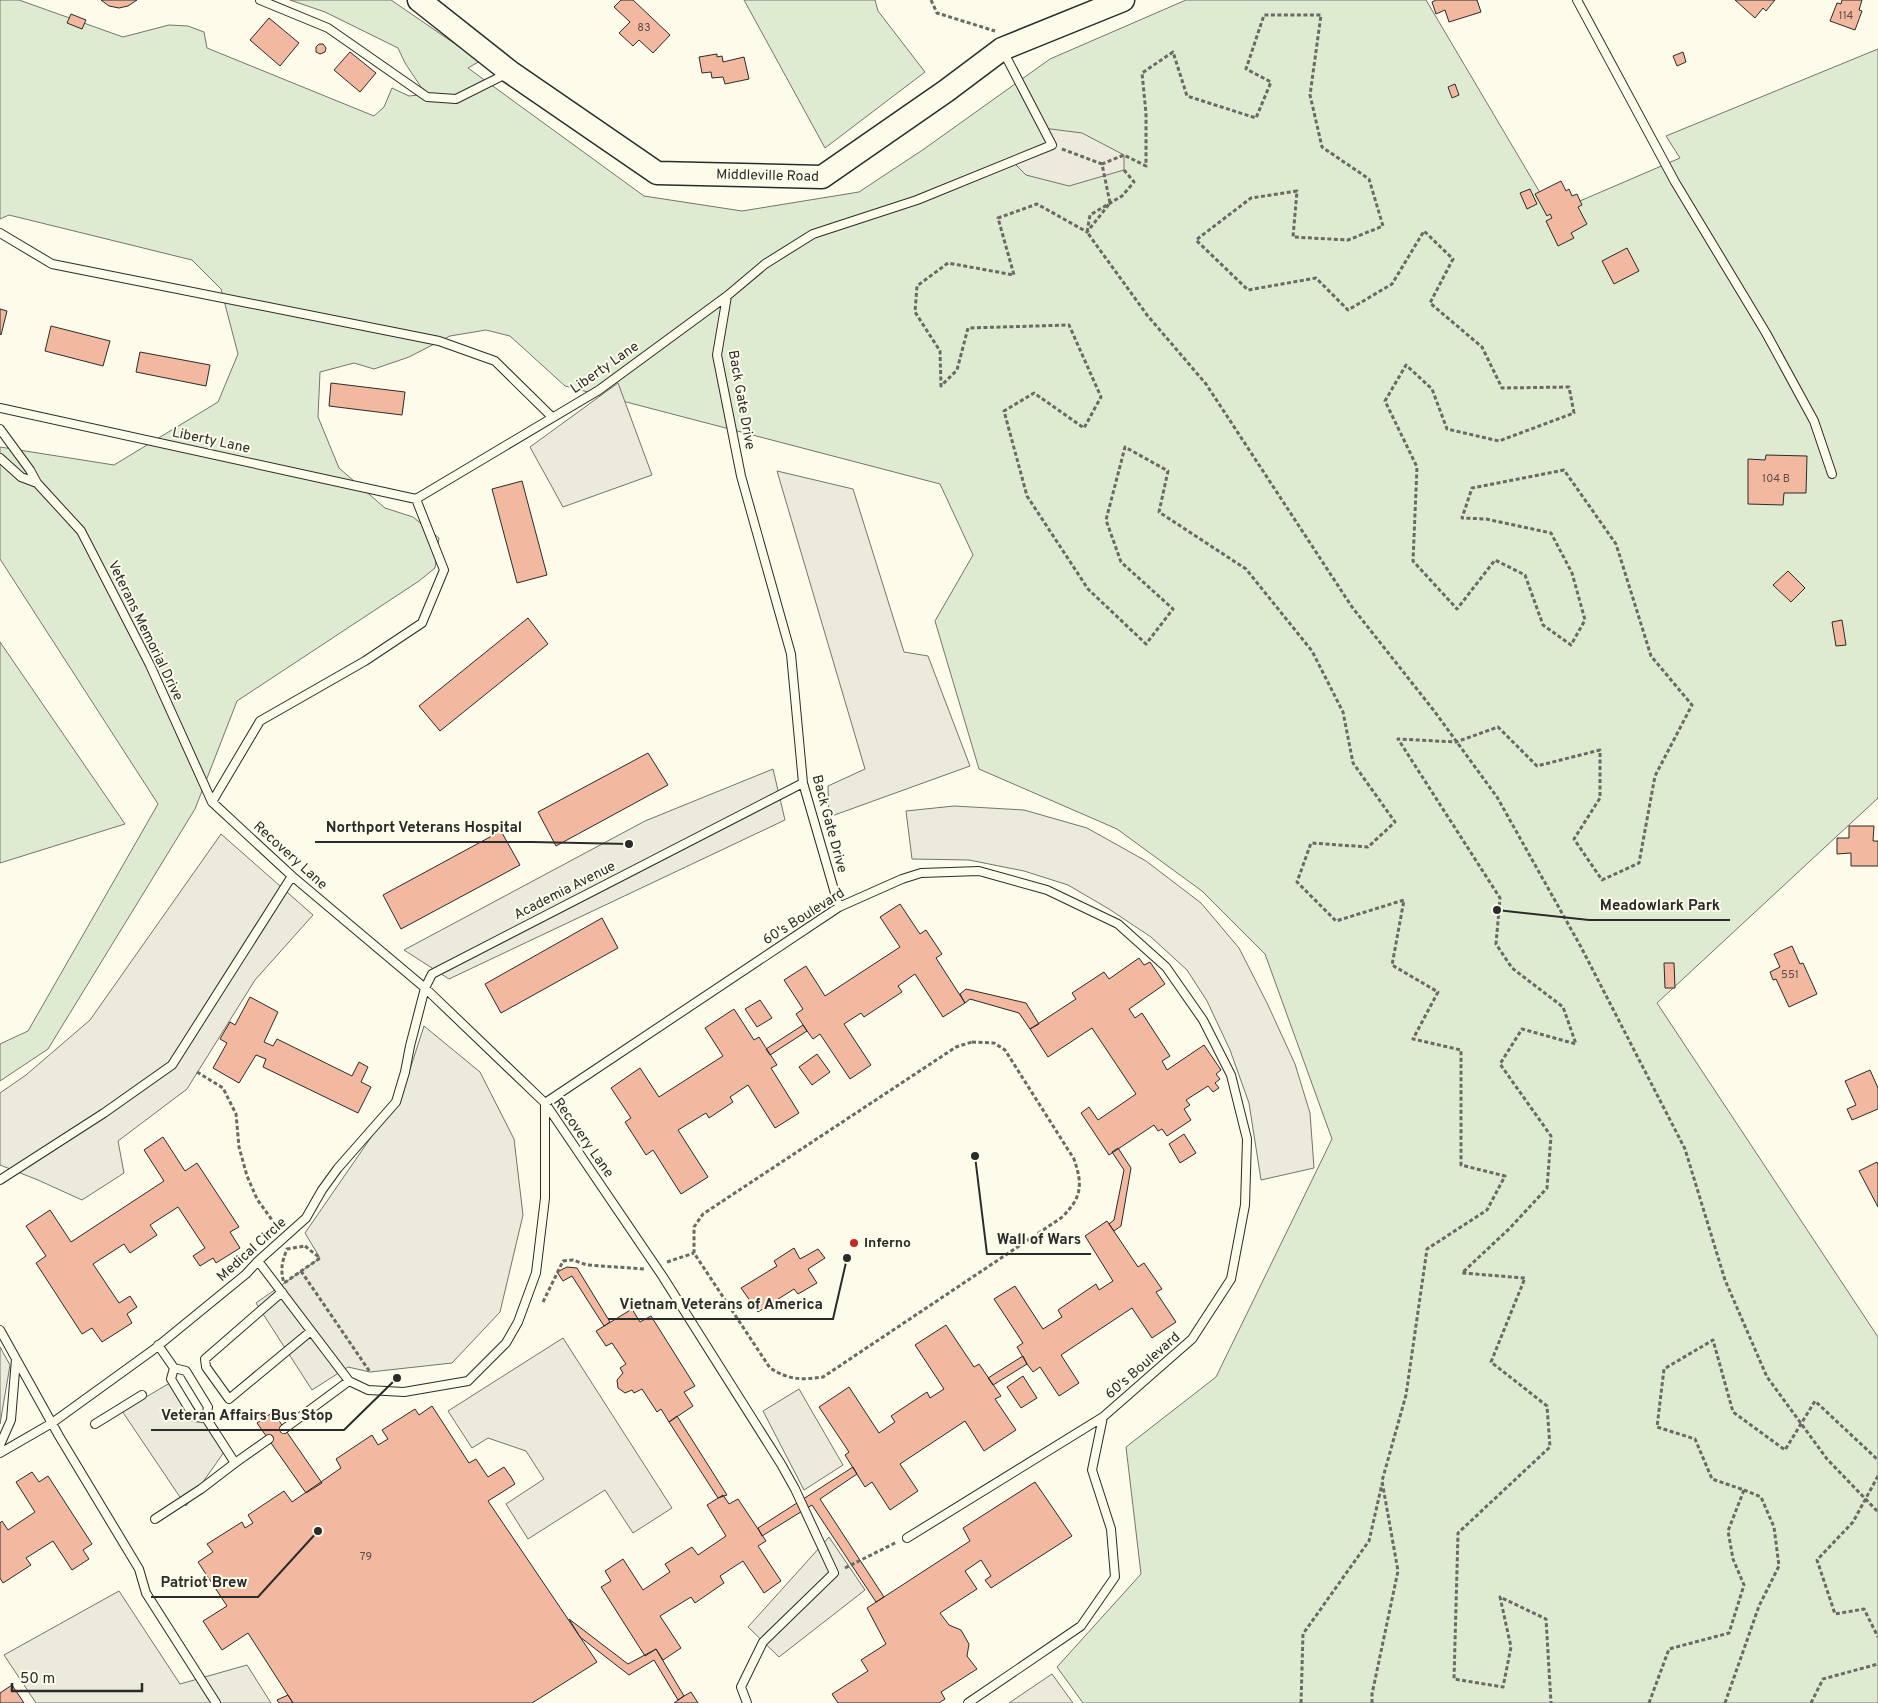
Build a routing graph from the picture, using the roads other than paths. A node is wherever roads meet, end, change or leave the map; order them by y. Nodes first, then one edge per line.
1 (260, 0) edge
2 (419, 0) edge
3 (1123, 0) edge
4 (1577, 0) edge
5 (1002, 49) junction
6 (510, 72) junction
7 (0, 233) edge
8 (727, 296) junction
9 (0, 408) edge
10 (552, 418) junction
11 (0, 428) edge
12 (0, 458) edge
13 (1832, 474) dead end
14 (37, 483) junction
15 (416, 499) junction
16 (803, 783) junction
17 (212, 802) junction
18 (292, 876) junction
19 (839, 907) junction
20 (425, 988) junction
21 (545, 1103) junction
22 (1, 1178) edge
23 (258, 1260) junction
24 (282, 1292) junction
25 (0, 1330) edge
26 (311, 1331) junction
27 (158, 1345) junction
28 (16, 1359) junction
29 (174, 1368) junction
30 (349, 1381) junction
31 (142, 1395) dead end
32 (1103, 1417) junction
33 (206, 1418) junction
34 (52, 1422) junction
35 (94, 1424) dead end
36 (284, 1428) dead end
37 (269, 1439) dead end
38 (0, 1445) edge
39 (0, 1453) edge
40 (235, 1463) junction
41 (155, 1519) dead end
42 (907, 1538) road end
43 (216, 1703) edge
44 (747, 1703) edge
45 (968, 1703) edge

1 - 6 lane
2 - 6 street, Middleville Road
3 - 5 street, Middleville Road
4 - 13 lane
5 - 6 street, Middleville Road
5 - 8 lane
7 - 10 lane
8 - 10 lane, Liberty Lane
8 - 16 lane, Back Gate Drive
9 - 15 lane, Liberty Lane
10 - 15 lane, Liberty Lane
11 - 14 lane, Veterans Memorial Drive
12 - 14 lane, Veterans Memorial Drive
14 - 17 lane, Veterans Memorial Drive
15 - 17 lane
16 - 19 lane, Back Gate Drive
16 - 20 lane, Academia Avenue
17 - 18 lane, Recovery Lane
18 - 20 lane, Recovery Lane
18 - 22 lane
19 - 21 lane, 60's Boulevard
19 - 32 lane, 60's Boulevard
20 - 21 lane, Recovery Lane
20 - 23 lane, Medical Circle
21 - 30 lane
21 - 44 lane, Recovery Lane
23 - 24 lane
23 - 27 lane, Medical Circle
24 - 26 lane
24 - 26 lane
25 - 28 lane
26 - 30 lane
27 - 29 lane
27 - 34 lane, Medical Circle
28 - 34 lane
28 - 38 lane
29 - 33 lane
29 - 33 lane
30 - 36 lane
31 - 35 lane
32 - 42 lane
32 - 45 lane, 60's Boulevard
33 - 40 lane
34 - 39 lane, Medical Circle
34 - 43 lane
37 - 40 lane
40 - 41 lane

